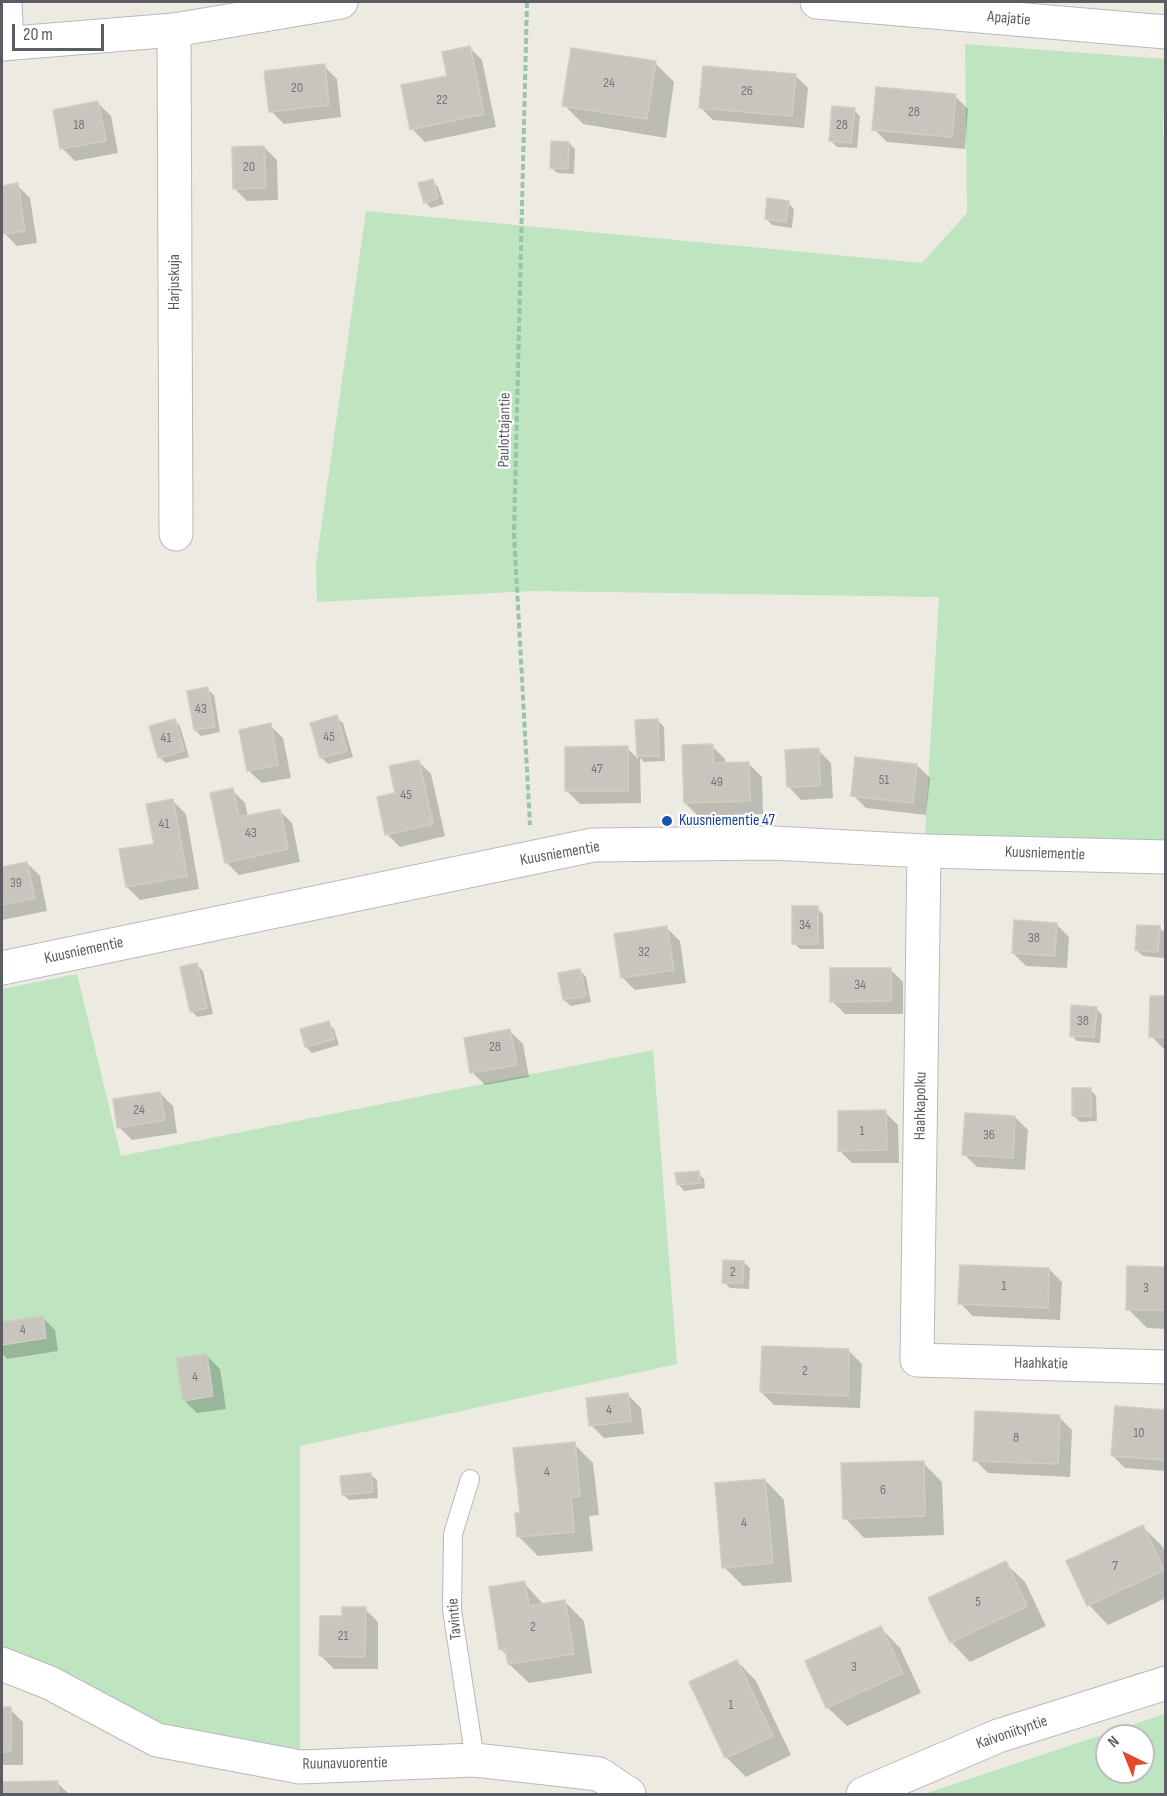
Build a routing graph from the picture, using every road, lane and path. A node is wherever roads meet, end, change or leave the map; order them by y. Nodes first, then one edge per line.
1 (5, 2) edge
2 (341, 2) edge
3 (527, 2) edge
4 (818, 2) edge
5 (1004, 10) edge
6 (174, 30) junction
7 (1166, 32) edge
8 (4, 44) edge
9 (176, 534) dead end
10 (924, 851) junction
11 (532, 858) junction
12 (1166, 858) edge
13 (2, 969) edge
14 (917, 1360) joint
15 (1166, 1367) edge
16 (470, 1479) dead end
17 (2, 1664) edge
18 (1166, 1683) edge
19 (475, 1760) junction
20 (629, 1794) edge
21 (863, 1794) edge

1 - 8 street
2 - 6 street
3 - 11 path, Paulottajantie
4 - 5 street, Apajatie
5 - 7 street, Apajatie
6 - 8 street
6 - 9 street, Harjuskuja
10 - 11 street, Kuusniementie
10 - 12 street, Kuusniementie
10 - 14 street, Haahkapolku
11 - 13 street, Kuusniementie
14 - 15 street, Haahkatie
16 - 19 lane, Tavintie
17 - 19 street, Ruunavuorentie
18 - 21 street, Kaivoniityntie
19 - 20 street, Ruunavuorentie

